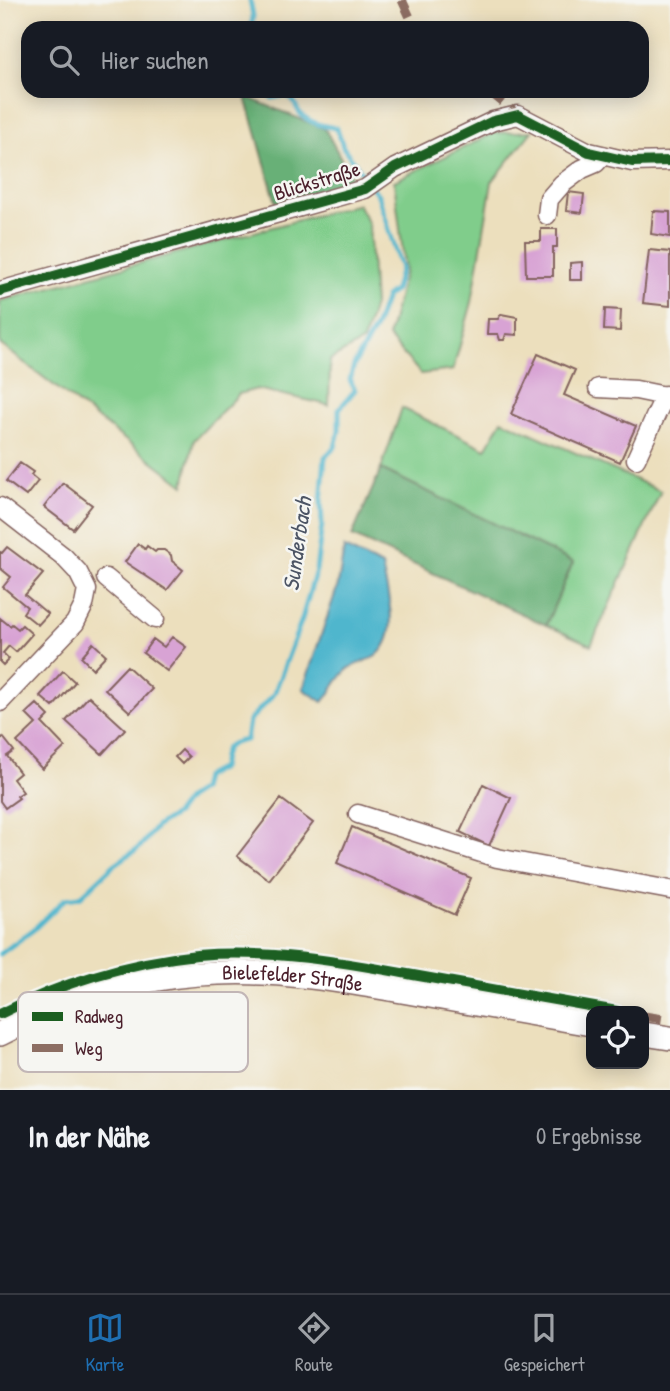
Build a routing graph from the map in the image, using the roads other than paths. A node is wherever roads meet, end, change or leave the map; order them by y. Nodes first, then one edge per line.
1 (603, 155) junction
2 (670, 161) edge
3 (547, 215) dead end
4 (0, 291) edge
5 (598, 388) dead end
6 (668, 396) edge
7 (636, 459) dead end
8 (0, 508) edge
9 (87, 590) junction
10 (155, 619) dead end
11 (0, 702) edge
12 (358, 814) dead end
13 (670, 890) edge
14 (102, 992) edge
15 (586, 1023) edge
16 (18, 1026) edge
17 (0, 1034) edge
18 (649, 1035) edge
19 (670, 1038) edge

1 - 2 street, Blickstraße
1 - 3 street
1 - 4 street, Blickstraße
5 - 6 street
6 - 7 street
8 - 9 street
9 - 10 street
9 - 11 street
12 - 13 street
14 - 15 main road, Bielefelder Straße
16 - 17 main road, Bielefelder Straße
18 - 19 main road

